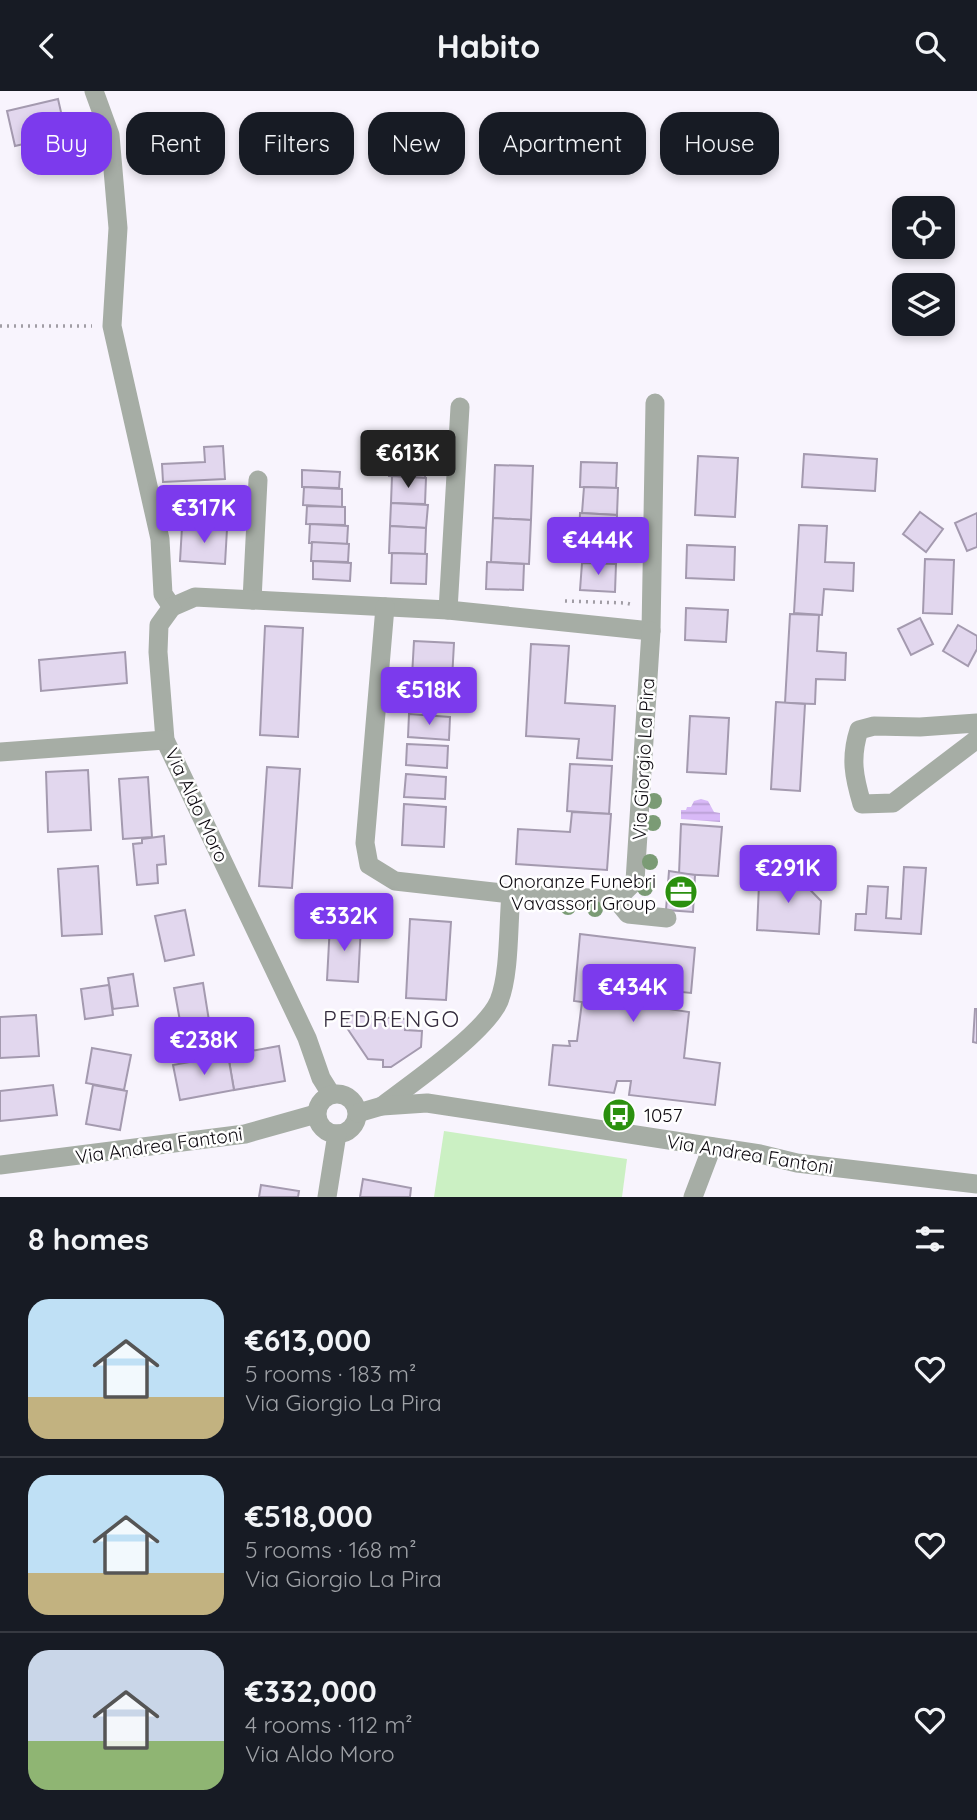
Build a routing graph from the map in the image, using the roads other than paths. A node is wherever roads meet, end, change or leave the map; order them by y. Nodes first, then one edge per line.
1 (94, 91) edge
2 (654, 403) dead end
3 (460, 407) dead end
4 (258, 480) dead end
5 (253, 600) junction
6 (172, 607) junction
7 (385, 607) junction
8 (448, 610) junction
9 (651, 624) junction
10 (977, 723) edge
11 (977, 739) edge
12 (165, 740) junction
13 (0, 752) edge
14 (511, 894) junction
15 (610, 899) junction
16 (667, 918) dead end
17 (331, 1094) junction
18 (382, 1107) junction
19 (358, 1113) junction
20 (316, 1114) junction
21 (337, 1134) junction
22 (712, 1147) junction
23 (0, 1165) edge
24 (977, 1184) edge
25 (327, 1197) edge
26 (693, 1197) edge

1 - 6 street
2 - 9 street, Via Giorgio La Pira
3 - 8 street
4 - 5 street
5 - 6 street
5 - 7 street
6 - 12 street, Via Aldo Moro
7 - 8 street
7 - 14 street
8 - 9 street
9 - 15 street, Via Giorgio La Pira
10 - 11 street
12 - 13 street
12 - 17 street, Via Aldo Moro
14 - 15 street
14 - 18 street
15 - 16 street
17 - 19 street
17 - 20 street
18 - 19 street, Via Andrea Fantoni
18 - 22 street, Via Andrea Fantoni
19 - 21 street
20 - 21 street
20 - 23 street, Via Andrea Fantoni
21 - 25 street
22 - 24 street, Via Andrea Fantoni
22 - 26 street

